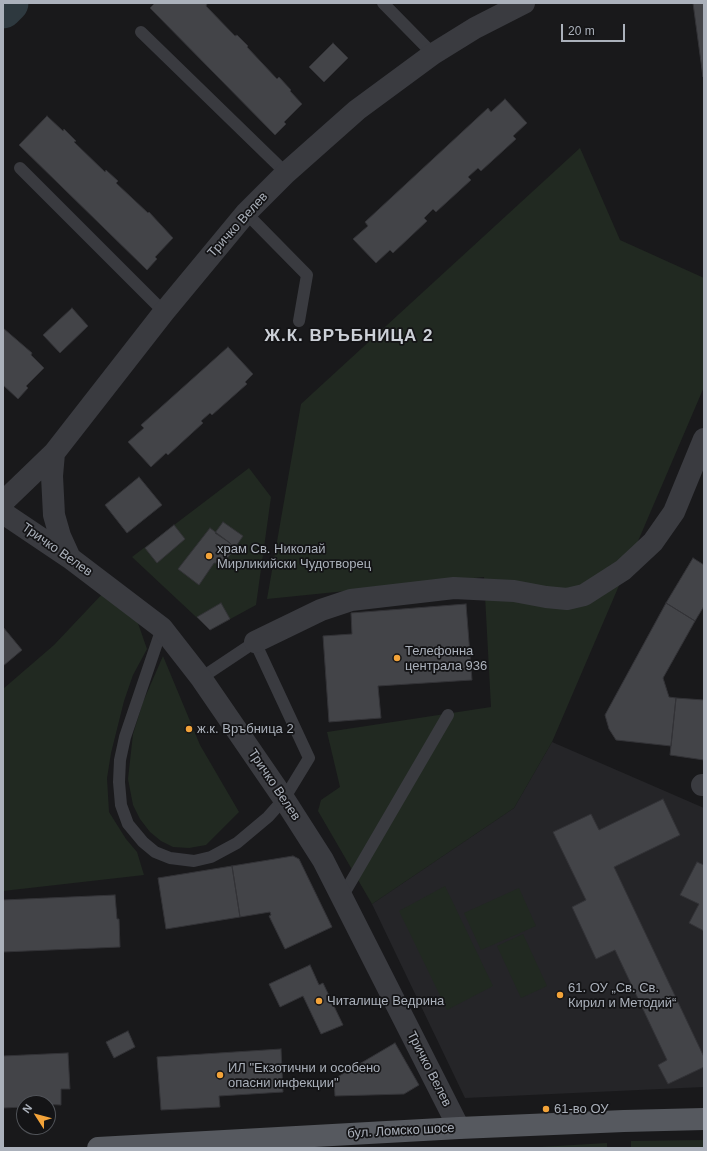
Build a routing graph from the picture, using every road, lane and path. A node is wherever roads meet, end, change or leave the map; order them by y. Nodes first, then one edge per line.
1 (383, 3) edge
2 (524, 3) edge
3 (141, 32) dead end
4 (433, 54) junction
5 (20, 168) dead end
6 (286, 173) junction
7 (246, 213) junction
8 (164, 312) junction
9 (299, 321) dead end
10 (704, 439) edge
11 (54, 453) junction
12 (3, 502) edge
13 (3, 513) edge
14 (70, 558) junction
15 (162, 628) junction
16 (255, 642) junction
17 (201, 678) junction
18 (448, 715) dead end
19 (284, 799) junction
20 (342, 897) junction
21 (704, 1119) edge
22 (459, 1128) junction
23 (98, 1148) edge

1 - 4 lane
2 - 4 street, Тричко Велев
3 - 6 lane
4 - 6 street, Тричко Велев
5 - 8 lane
6 - 7 street, Тричко Велев
7 - 8 street, Тричко Велев
7 - 9 lane
8 - 11 street, Тричко Велев
10 - 16 street
11 - 12 street, Тричко Велев
11 - 14 street
13 - 14 street, Тричко Велев
14 - 15 street, Тричко Велев
15 - 17 street, Тричко Велев
15 - 19 lane
16 - 17 lane
16 - 19 lane
17 - 19 street, Тричко Велев
18 - 20 lane
19 - 20 street, Тричко Велев
20 - 22 street, Тричко Велев
21 - 22 main road, бул. Ломско шосе
22 - 23 main road, бул. Ломско шосе

